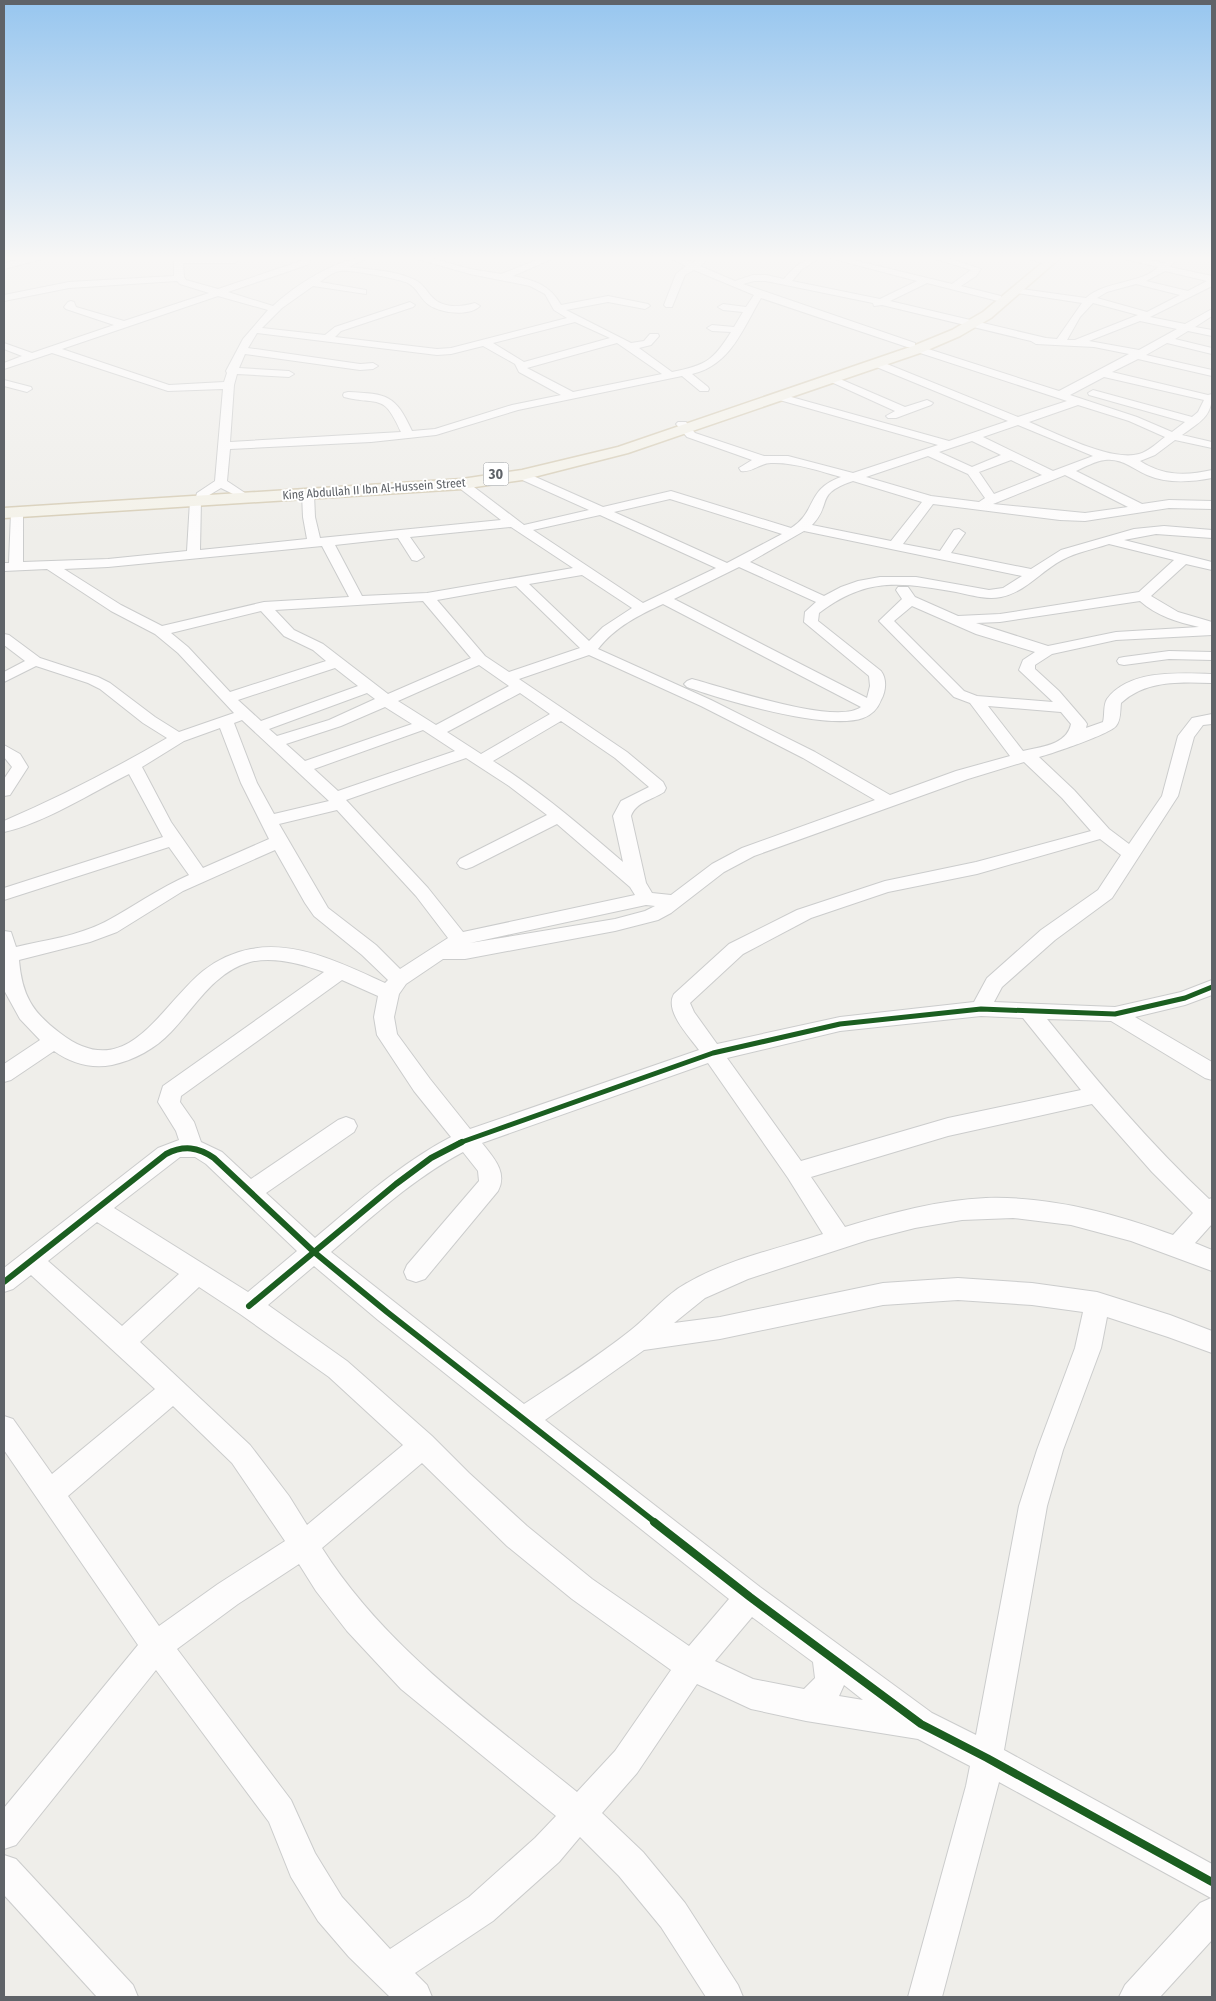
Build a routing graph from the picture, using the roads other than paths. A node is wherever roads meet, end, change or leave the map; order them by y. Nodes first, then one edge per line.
1 (19, 351) edge
2 (46, 351) edge
3 (55, 351) edge
4 (240, 351) edge
5 (251, 351) edge
6 (422, 351) edge
7 (442, 351) edge
8 (500, 351) edge
9 (574, 351) edge
10 (637, 351) edge
11 (723, 351) edge
12 (902, 351) edge
13 (905, 351) edge
14 (928, 351) edge
15 (1123, 351) edge
16 (1142, 351) edge
17 (1136, 354) junction
18 (31, 356) junction
19 (878, 364) junction
20 (4, 366) edge
21 (373, 366) dead end
22 (521, 366) junction
23 (231, 371) junction
24 (1212, 372) edge
25 (1102, 373) junction
26 (289, 374) dead end
27 (684, 374) junction
28 (671, 376) junction
29 (833, 379) junction
30 (4, 383) edge
31 (229, 385) junction
32 (1074, 387) junction
33 (27, 388) dead end
34 (704, 389) dead end
35 (348, 394) dead end
36 (570, 395) junction
37 (1061, 395) junction
38 (780, 396) junction
39 (1212, 398) edge
40 (1078, 401) junction
41 (927, 403) dead end
42 (904, 411) junction
43 (1193, 421) junction
44 (874, 422) junction
45 (1018, 422) junction
46 (685, 427) junction
47 (408, 435) junction
48 (972, 436) junction
49 (1172, 436) junction
50 (948, 444) junction
51 (1212, 445) edge
52 (225, 446) junction
53 (928, 451) junction
54 (1012, 455) junction
55 (1103, 456) junction
56 (1129, 458) junction
57 (763, 460) junction
58 (745, 468) dead end
59 (1068, 470) junction
60 (972, 471) junction
61 (1212, 474) edge
62 (522, 475) junction
63 (1053, 476) junction
64 (852, 477) junction
65 (221, 483) junction
66 (462, 484) junction
67 (692, 488) dead end
68 (239, 493) junction
69 (308, 494) junction
70 (671, 495) junction
71 (198, 498) junction
72 (992, 499) junction
73 (930, 500) junction
74 (980, 507) junction
75 (1140, 508) junction
76 (597, 510) junction
77 (8, 511) edge
78 (1205, 519) edge
79 (517, 526) junction
80 (797, 530) junction
81 (959, 533) dead end
82 (402, 535) junction
83 (1108, 540) junction
84 (320, 542) junction
85 (894, 546) junction
86 (193, 555) junction
87 (943, 556) junction
88 (417, 557) dead end
89 (1182, 560) junction
90 (49, 565) junction
91 (733, 565) junction
92 (10, 566) edge
93 (1212, 566) edge
94 (582, 570) junction
95 (1033, 574) junction
96 (896, 580) junction
97 (518, 581) junction
98 (1143, 596) junction
99 (427, 598) junction
100 (664, 599) junction
101 (910, 600) junction
102 (824, 601) junction
103 (358, 602) junction
104 (264, 606) junction
105 (644, 609) junction
106 (958, 620) junction
107 (1212, 626) edge
108 (160, 631) junction
109 (1212, 632) edge
110 (4, 638) edge
111 (592, 646) junction
112 (1047, 651) junction
113 (1212, 656) edge
114 (480, 659) junction
115 (35, 661) junction
116 (1124, 661) dead end
117 (338, 662) junction
118 (4, 678) edge
119 (1212, 678) edge
120 (513, 682) junction
121 (368, 687) junction
122 (227, 698) junction
123 (975, 700) junction
124 (387, 701) junction
125 (872, 706) junction
126 (1066, 708) junction
127 (244, 714) junction
128 (560, 716) junction
129 (1212, 719) edge
130 (225, 721) junction
131 (259, 727) junction
132 (429, 728) junction
133 (178, 738) junction
134 (1073, 739) junction
135 (274, 742) junction
136 (4, 750) edge
137 (474, 756) junction
138 (1023, 756) junction
139 (133, 765) junction
140 (301, 768) junction
141 (4, 791) edge
142 (337, 801) junction
143 (888, 801) junction
144 (559, 816) junction
145 (268, 821) junction
146 (4, 827) edge
147 (1103, 833) junction
148 (172, 840) junction
149 (279, 841) junction
150 (1130, 854) junction
151 (466, 863) dead end
152 (199, 876) junction
153 (641, 891) junction
154 (4, 894) edge
155 (672, 901) junction
156 (4, 937) edge
157 (462, 945) junction
158 (9, 956) junction
159 (339, 972) junction
160 (394, 986) junction
161 (1212, 987) edge
162 (10, 997) edge
163 (981, 1008) junction
164 (1030, 1012) junction
165 (1115, 1014) junction
166 (54, 1040) junction
167 (713, 1053) junction
168 (1212, 1072) edge
169 (4, 1074) edge
170 (1095, 1095) junction
171 (346, 1126) dead end
172 (465, 1140) junction
173 (192, 1147) junction
174 (796, 1172) junction
175 (250, 1192) junction
176 (96, 1209) junction
177 (1210, 1210) edge
178 (839, 1238) junction
179 (1178, 1245) junction
180 (314, 1252) junction
181 (31, 1260) junction
182 (1212, 1260) edge
183 (416, 1272) dead end
184 (197, 1273) junction
185 (4, 1282) edge
186 (1097, 1303) junction
187 (249, 1306) junction
188 (640, 1339) junction
189 (122, 1342) junction
190 (1212, 1342) edge
191 (174, 1388) junction
192 (524, 1419) junction
193 (4, 1428) edge
194 (423, 1444) junction
195 (50, 1492) junction
196 (304, 1545) junction
197 (750, 1598) junction
198 (156, 1646) junction
199 (823, 1650) junction
200 (692, 1666) junction
201 (806, 1706) junction
202 (921, 1724) junction
203 (987, 1758) junction
204 (580, 1815) junction
205 (4, 1833) edge
206 (4, 1871) edge
207 (1212, 1882) edge
208 (1212, 1915) edge
209 (389, 1970) junction
210 (121, 1997) edge
211 (415, 1997) edge
212 (726, 1997) edge
213 (926, 1997) edge
214 (1137, 1997) edge

1 - 18 street
2 - 18 street
3 - 31 street
4 - 23 street
5 - 21 street
6 - 7 street
8 - 22 street
9 - 22 street
10 - 28 street
11 - 27 street
12 - 46 main road, King Abdullah II Ibn Al-Hussein Street / 30
13 - 19 main road, King Abdullah II Ibn Al-Hussein Street / 30
14 - 37 street
15 - 17 street
16 - 17 street
17 - 24 street
17 - 25 street
18 - 20 street
19 - 29 main road, King Abdullah II Ibn Al-Hussein Street / 30
19 - 45 street
22 - 36 street
23 - 26 street
23 - 31 street
25 - 32 street
25 - 39 street
27 - 28 street
27 - 34 street
28 - 36 street
29 - 38 main road, King Abdullah II Ibn Al-Hussein Street / 30
29 - 42 street
30 - 33 street
31 - 52 street
32 - 37 street
32 - 43 street
35 - 47 street
36 - 47 street
37 - 40 street
38 - 44 street
38 - 46 main road, King Abdullah II Ibn Al-Hussein Street / 30
39 - 43 street
40 - 45 street
40 - 49 street
41 - 42 street
42 - 44 street
43 - 49 street
44 - 50 street
45 - 48 street
45 - 55 street
46 - 57 street
46 - 62 main road, King Abdullah II Ibn Al-Hussein Street / 30
46 - 68 main road, King Abdullah II Ibn Al-Hussein Street / 30
47 - 52 street
48 - 50 street
48 - 54 street
49 - 51 street
49 - 56 street
50 - 53 street
52 - 65 street
53 - 60 street
53 - 64 street
54 - 60 street
54 - 63 street
55 - 56 street
55 - 59 street
56 - 61 street
57 - 58 street
57 - 64 street
59 - 63 street
59 - 75 street
60 - 72 street
62 - 66 main road, King Abdullah II Ibn Al-Hussein Street / 30
62 - 76 street
63 - 72 street
64 - 73 street
64 - 80 street
65 - 68 street
65 - 71 street
66 - 69 main road, King Abdullah II Ibn Al-Hussein Street / 30
66 - 79 street
67 - 70 street
68 - 71 main road, King Abdullah II Ibn Al-Hussein Street / 30
69 - 71 main road, King Abdullah II Ibn Al-Hussein Street / 30
69 - 84 street
70 - 76 street
70 - 80 street
71 - 77 main road, King Abdullah II Ibn Al-Hussein Street / 30
71 - 86 street
72 - 74 street
73 - 74 street
73 - 85 street
74 - 75 street
75 - 78 street
76 - 79 street
76 - 91 street
77 - 92 street
78 - 83 street
79 - 82 street
79 - 94 street
80 - 85 street
80 - 91 street
81 - 87 street
82 - 84 street
82 - 88 street
83 - 89 street
83 - 95 street
84 - 86 street
84 - 103 street
85 - 87 street
86 - 90 street
87 - 95 street
89 - 93 street
89 - 98 street
90 - 92 street
90 - 108 street
91 - 100 street
91 - 102 street
94 - 97 street
94 - 105 street
95 - 96 street
96 - 101 street
96 - 102 street
97 - 99 street
97 - 111 street
98 - 106 street
98 - 107 street
99 - 103 street
99 - 114 street
100 - 105 street
100 - 125 street
101 - 106 street
101 - 123 street
102 - 125 street
103 - 104 street
104 - 108 street
104 - 117 street
105 - 111 street
106 - 112 street
108 - 122 street
109 - 112 street
110 - 115 street
111 - 120 street
111 - 125 street
111 - 143 street
112 - 126 street
113 - 116 street
114 - 120 street
114 - 124 street
115 - 118 street
115 - 133 street
117 - 121 street
117 - 122 street
119 - 134 street
120 - 128 street
120 - 132 street
121 - 124 street
121 - 131 street
122 - 127 street
123 - 126 street
123 - 138 street
124 - 132 street
124 - 135 street
126 - 134 street
127 - 130 street
127 - 131 street
128 - 137 street
128 - 153 street
129 - 150 street
130 - 133 street
130 - 145 street
131 - 135 street
132 - 137 street
132 - 140 street
133 - 139 street
134 - 138 street
135 - 140 street
136 - 141 street
137 - 142 street
137 - 144 street
138 - 143 street
138 - 147 street
139 - 146 street
139 - 148 street
140 - 142 street
142 - 145 street
142 - 157 street
143 - 155 street
144 - 151 street
144 - 153 street
145 - 149 street
147 - 150 street
147 - 167 street
148 - 152 street
148 - 154 street
149 - 152 street
149 - 160 street
150 - 163 street
152 - 158 street
153 - 155 street
153 - 157 street
155 - 157 street
156 - 158 street
157 - 160 street
158 - 162 street
159 - 160 street
159 - 166 street
159 - 173 street
160 - 172 street
161 - 165 street
162 - 166 street
163 - 164 street
163 - 167 street
164 - 165 street
164 - 170 street
165 - 168 street
166 - 169 street
167 - 172 street
167 - 174 street
170 - 174 street
170 - 177 street
171 - 175 street
172 - 180 street
172 - 183 street
173 - 175 street
173 - 176 street
174 - 178 street
175 - 180 street
176 - 181 street
176 - 184 street
177 - 179 street
178 - 179 street
178 - 188 street
179 - 182 street
180 - 187 street
180 - 192 street
181 - 185 street
181 - 189 street
184 - 187 street
184 - 189 street
186 - 188 street
186 - 190 street
186 - 203 street
187 - 194 street
188 - 192 street
189 - 191 street
191 - 195 street
191 - 196 street
192 - 197 street
193 - 195 street
194 - 196 street
194 - 200 street
195 - 198 street
196 - 198 street
196 - 204 street
197 - 199 street
197 - 200 street
198 - 205 street
198 - 209 street
199 - 201 street
199 - 202 street
200 - 201 street
200 - 204 street
201 - 202 street
202 - 203 street
203 - 207 street
203 - 213 street
204 - 209 street
204 - 212 street
206 - 210 street
208 - 214 street
209 - 211 street

